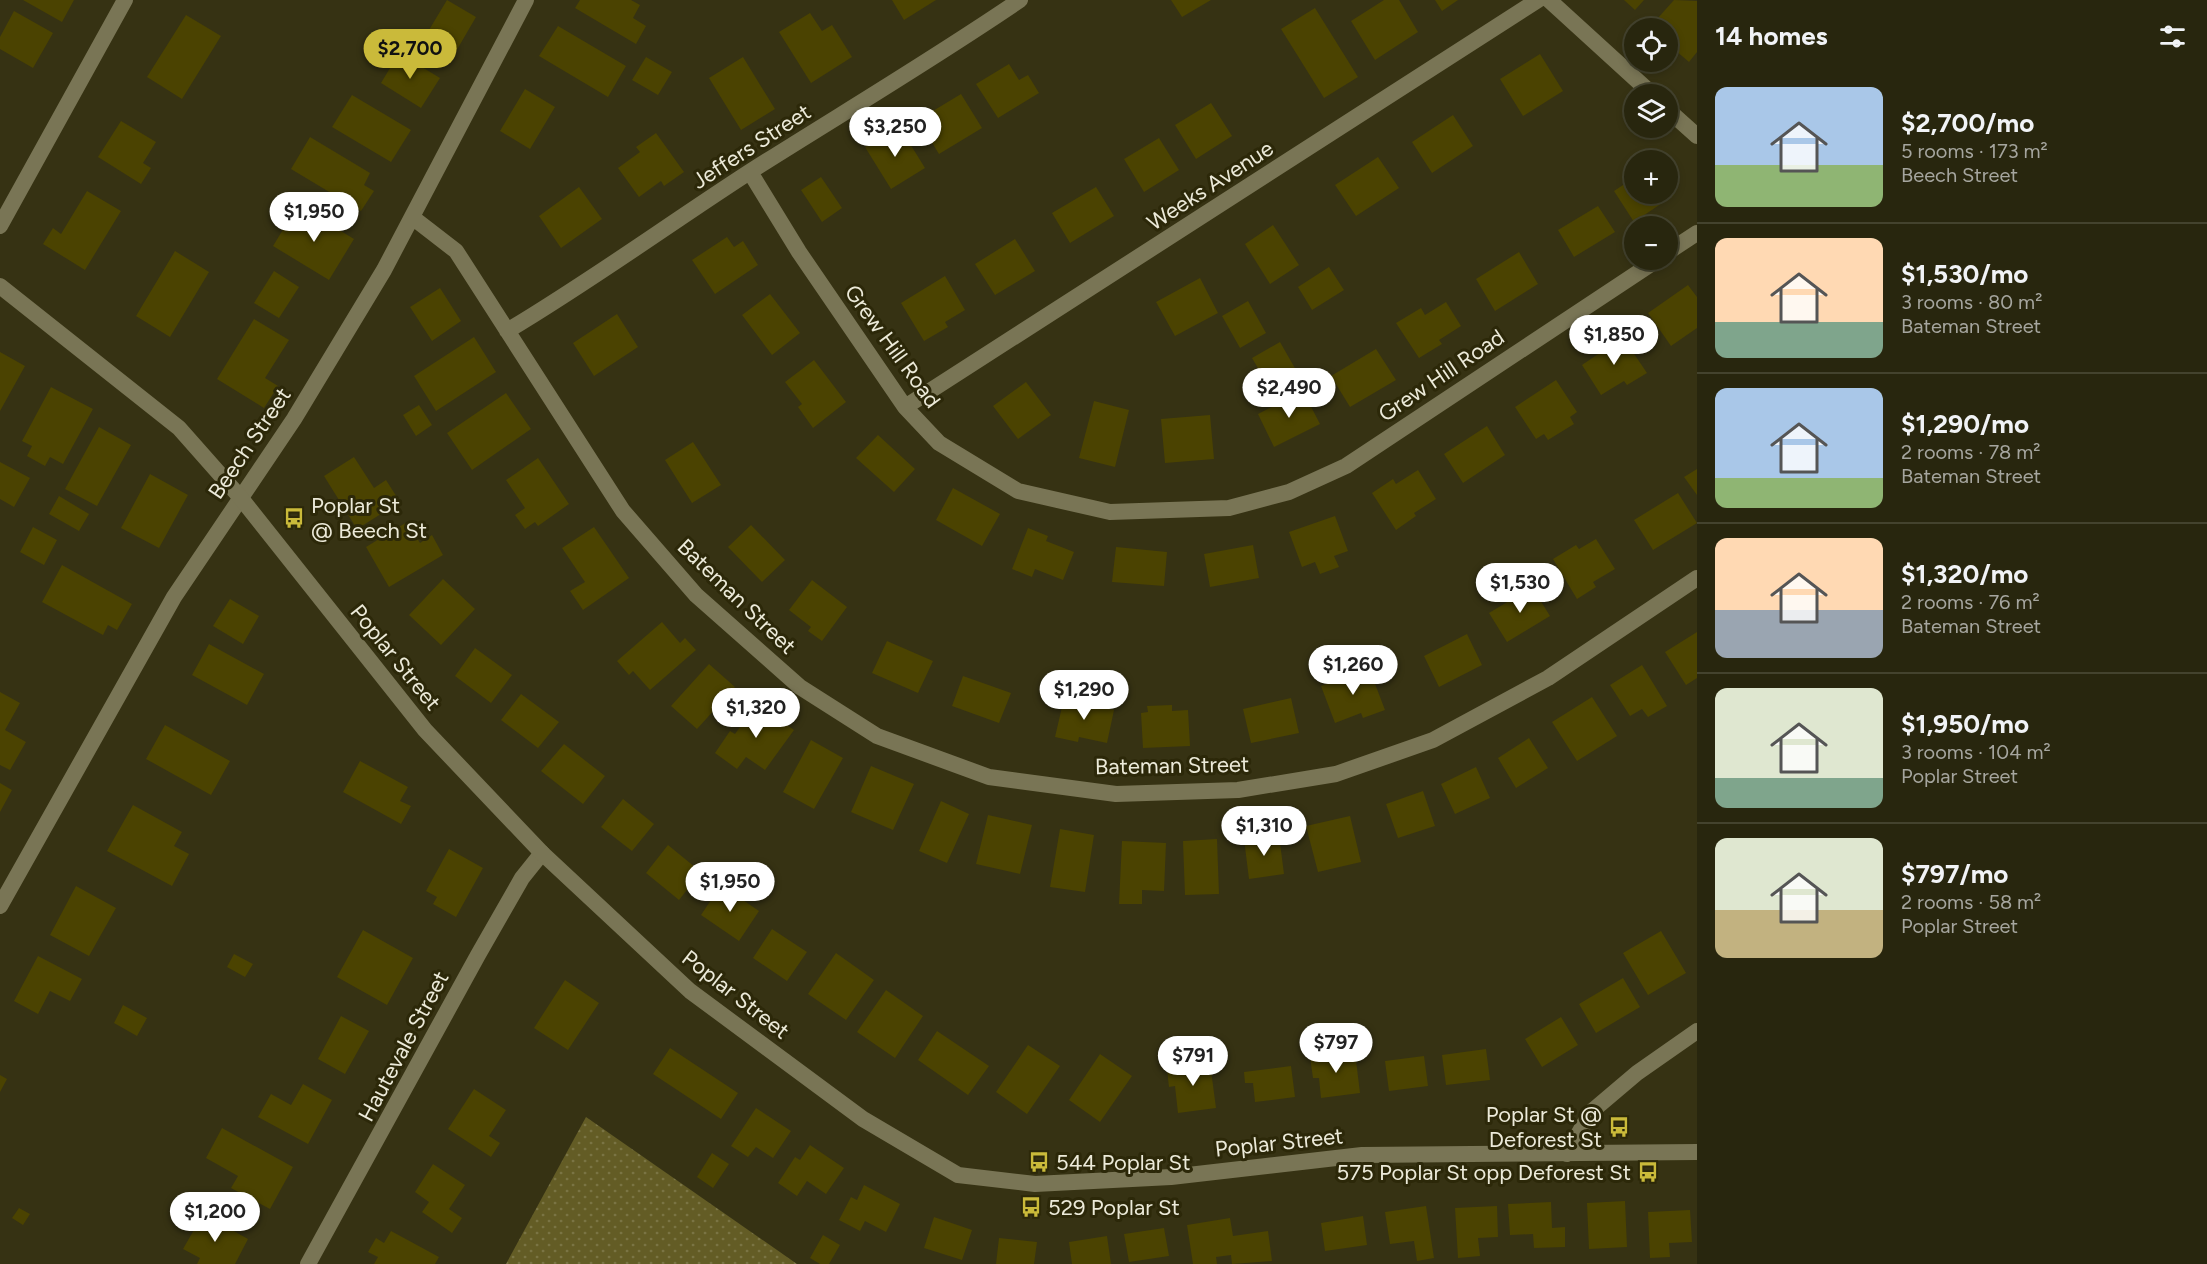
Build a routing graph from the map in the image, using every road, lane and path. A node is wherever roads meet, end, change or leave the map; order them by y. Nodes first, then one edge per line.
1 (125, 0) edge
2 (526, 0) edge
3 (1020, 0) edge
4 (1538, 0) edge
5 (1549, 0) edge
6 (1641, 84) edge
7 (1678, 119) edge
8 (1697, 136) edge
9 (750, 172) junction
10 (412, 217) junction
11 (0, 226) edge
12 (1697, 233) edge
13 (1678, 245) edge
14 (1642, 270) edge
15 (0, 286) edge
16 (507, 331) junction
17 (905, 407) junction
18 (240, 497) junction
19 (1697, 578) edge
20 (542, 853) junction
21 (0, 906) edge
22 (1697, 1031) edge
23 (1697, 1152) edge
24 (1567, 1154) junction
25 (308, 1264) edge

1 - 11 street
2 - 10 street, Beech Street
3 - 9 street, Jeffers Street
4 - 17 street, Weeks Avenue
5 - 6 street
7 - 8 street
9 - 16 street, Jeffers Street
9 - 17 street, Grew Hill Road
10 - 16 street, Bateman Street
10 - 18 street, Beech Street
12 - 13 street
14 - 17 street, Grew Hill Road
15 - 18 street, Poplar Street
16 - 19 street, Bateman Street
18 - 20 street, Poplar Street
18 - 21 street, Beech Street
20 - 24 street, Poplar Street
20 - 25 street, Hautevale Street
22 - 24 street
23 - 24 street, Poplar Street

